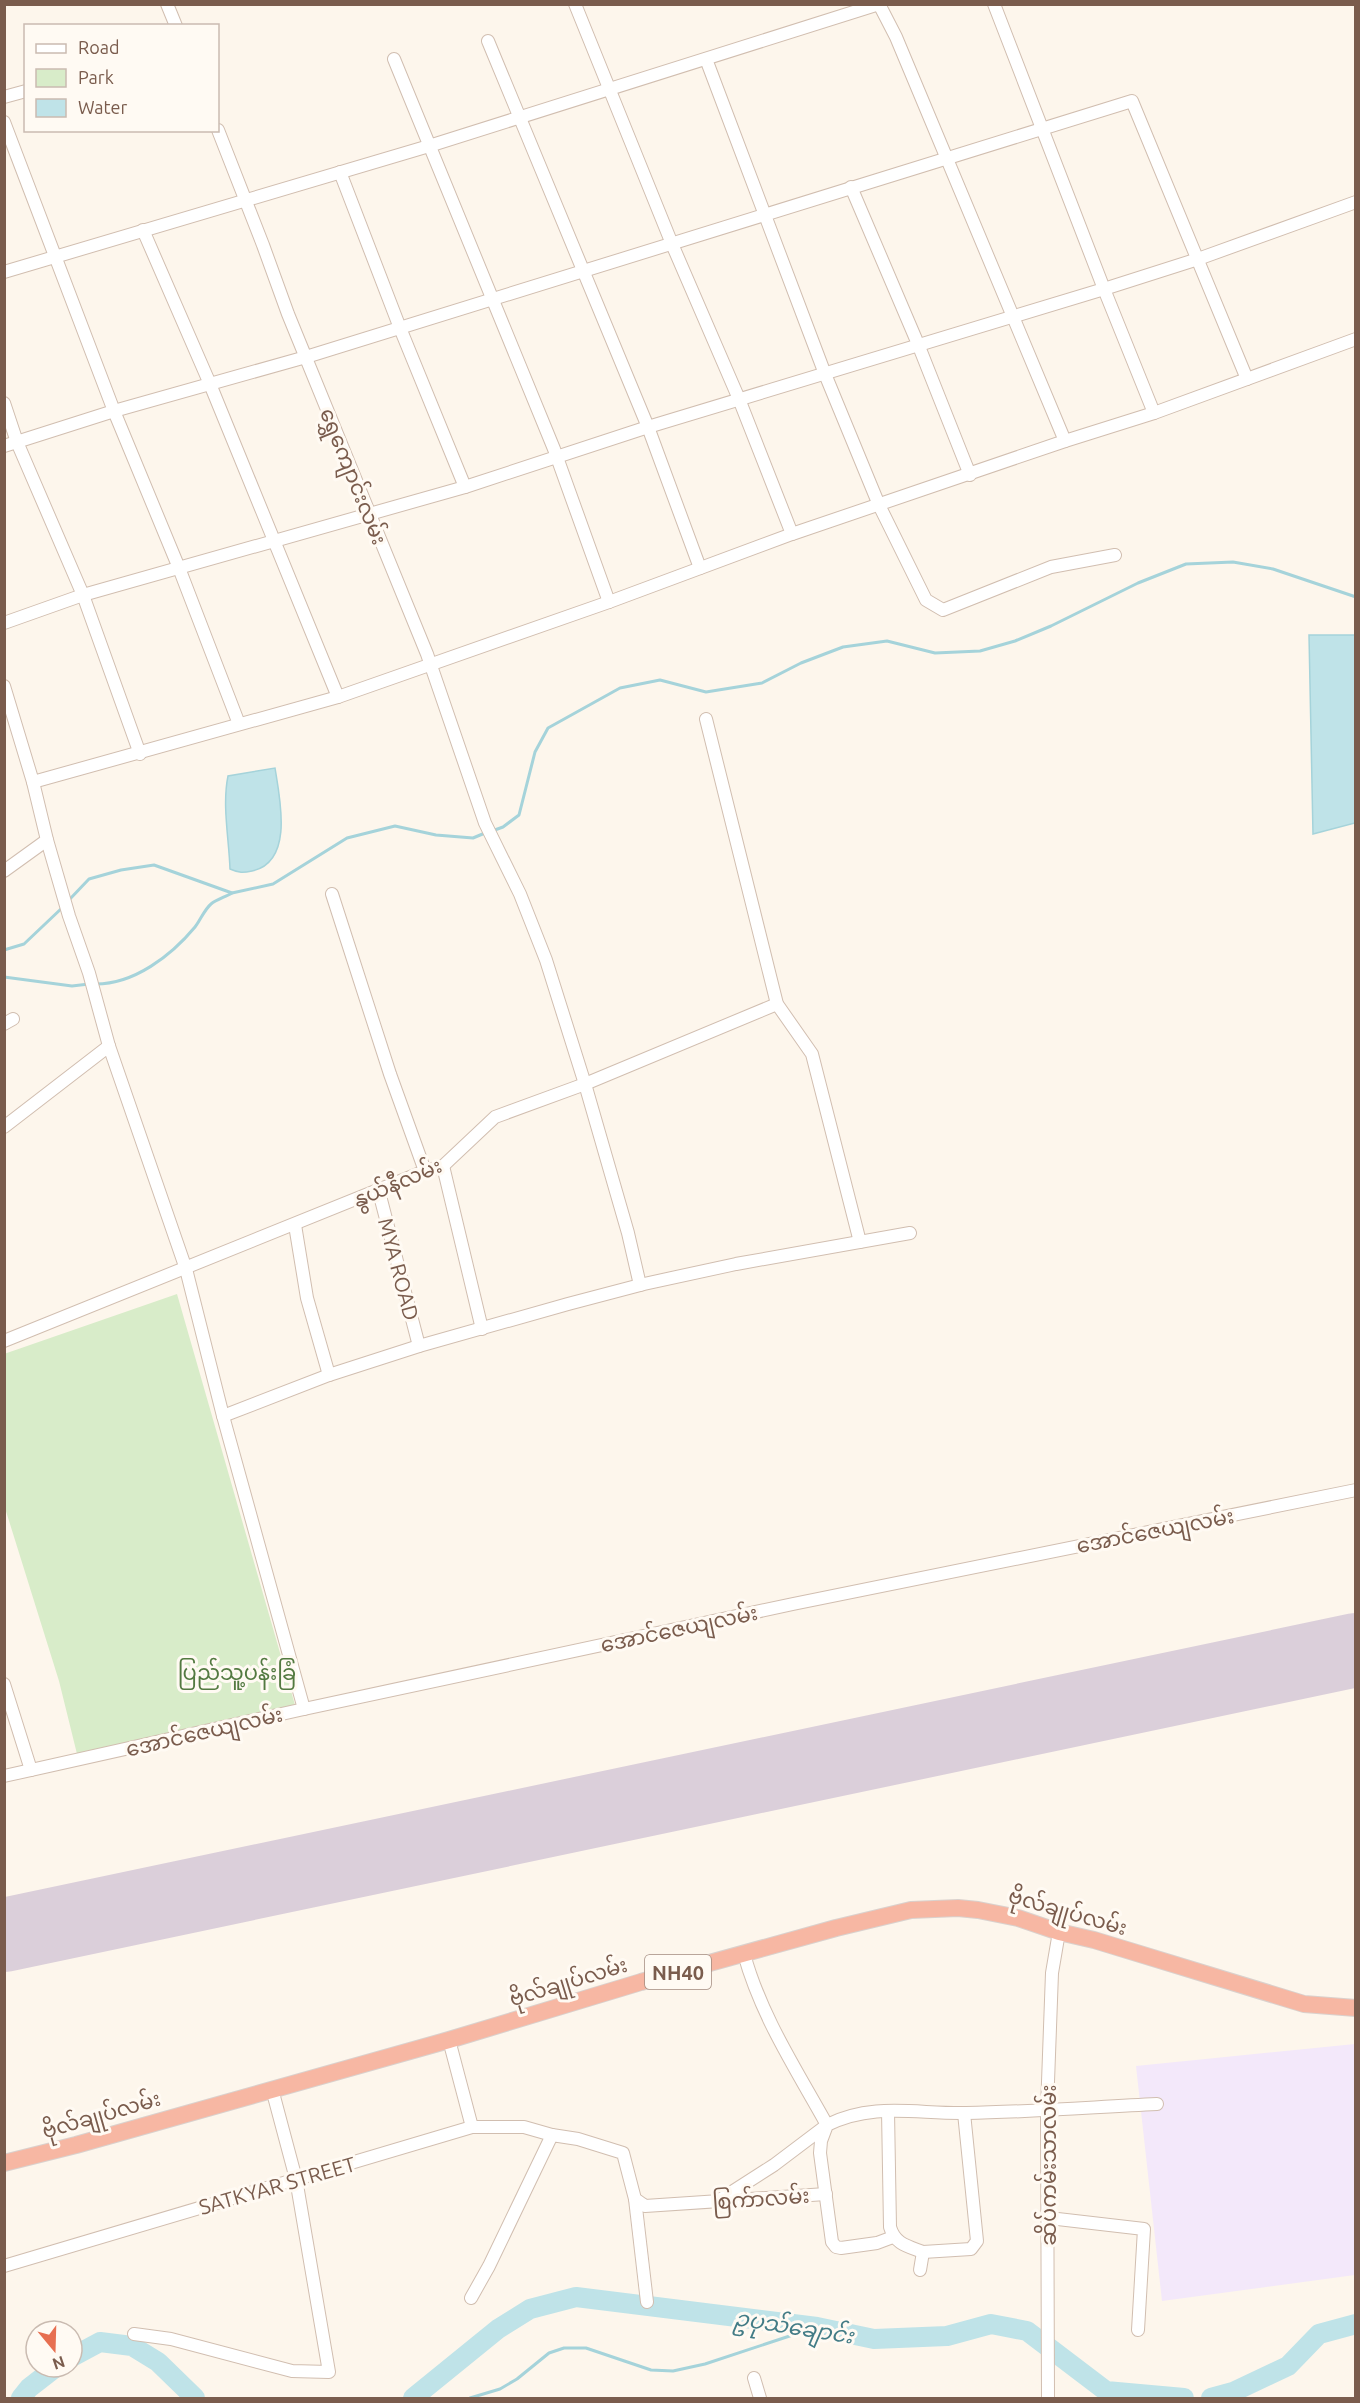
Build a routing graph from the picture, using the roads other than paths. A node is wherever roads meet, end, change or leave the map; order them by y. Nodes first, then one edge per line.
1 (167, 4) edge
2 (575, 4) edge
3 (994, 4) edge
4 (879, 5) edge
5 (175, 24) edge
6 (488, 41) dead end
7 (394, 59) dead end
8 (706, 59) junction
9 (610, 89) junction
10 (24, 92) edge
11 (4, 97) edge
12 (519, 117) junction
13 (4, 122) edge
14 (1044, 129) junction
15 (219, 132) edge
16 (429, 146) junction
17 (946, 160) junction
18 (340, 172) junction
19 (851, 187) junction
20 (245, 199) junction
21 (1356, 202) edge
22 (766, 215) junction
23 (143, 230) junction
24 (672, 244) junction
25 (55, 257) junction
26 (1198, 259) junction
27 (581, 270) junction
28 (4, 272) edge
29 (1104, 289) junction
30 (493, 299) junction
31 (1012, 315) junction
32 (400, 328) junction
33 (1356, 339) edge
34 (918, 344) junction
35 (306, 357) junction
36 (825, 374) junction
37 (1246, 379) junction
38 (210, 384) junction
39 (739, 399) junction
40 (4, 403) edge
41 (114, 411) junction
42 (1154, 413) junction
43 (648, 427) junction
44 (1065, 441) junction
45 (18, 442) junction
46 (4, 446) edge
47 (556, 458) junction
48 (970, 475) junction
49 (465, 487) junction
50 (879, 505) junction
51 (370, 515) junction
52 (792, 534) junction
53 (275, 541) junction
54 (1115, 555) dead end
55 (179, 568) junction
56 (700, 568) junction
57 (83, 596) junction
58 (609, 602) junction
59 (4, 623) edge
60 (431, 664) junction
61 (4, 686) edge
62 (338, 697) junction
63 (706, 719) dead end
64 (239, 724) junction
65 (140, 754) junction
66 (33, 782) junction
67 (47, 840) junction
68 (4, 871) edge
69 (332, 894) dead end
70 (777, 1004) junction
71 (109, 1046) junction
72 (585, 1084) junction
73 (4, 1127) edge
74 (443, 1166) junction
75 (425, 1171) junction
76 (379, 1192) junction
77 (295, 1225) junction
78 (910, 1233) dead end
79 (861, 1242) junction
80 (186, 1269) junction
81 (640, 1285) junction
82 (482, 1329) junction
83 (4, 1341) edge
84 (419, 1346) junction
85 (329, 1375) junction
86 (223, 1416) junction
87 (1356, 1490) edge
88 (4, 1684) edge
89 (304, 1708) junction
90 (31, 1770) junction
91 (4, 1776) edge
92 (1059, 1932) junction
93 (744, 1954) junction
94 (1356, 2008) edge
95 (449, 2040) junction
96 (272, 2089) junction
97 (1158, 2104) dead end
98 (1047, 2109) junction
99 (888, 2111) junction
100 (964, 2113) junction
101 (827, 2125) junction
102 (472, 2127) junction
103 (552, 2135) junction
104 (4, 2163) edge
105 (296, 2180) junction
106 (826, 2194) junction
107 (634, 2199) junction
108 (719, 2200) junction
109 (1049, 2218) junction
110 (893, 2237) junction
111 (923, 2252) junction
112 (4, 2266) edge
113 (920, 2270) dead end
114 (471, 2298) dead end
115 (647, 2302) dead end
116 (1138, 2330) dead end
117 (134, 2334) dead end
118 (754, 2378) dead end
119 (1048, 2392) edge
120 (760, 2398) edge

1 - 5 street
2 - 9 street
3 - 14 street
4 - 8 street
4 - 17 street
6 - 12 street
7 - 16 street
8 - 9 street
8 - 22 street
9 - 12 street
9 - 24 street
10 - 11 street
12 - 16 street
12 - 27 street
13 - 25 street
14 - 17 street
14 - 26 street
14 - 29 street
15 - 20 street, ရွှေကျောင်းလမ်း
16 - 18 street
16 - 30 street
17 - 19 street
17 - 31 street
18 - 20 street
18 - 32 street
19 - 22 street
19 - 34 street
20 - 23 street
20 - 35 street, ရွှေကျောင်းလမ်း
21 - 26 street
22 - 24 street
22 - 36 street
23 - 25 street
23 - 38 street
24 - 27 street
24 - 39 street
25 - 28 street
25 - 41 street
26 - 29 street
26 - 37 street
27 - 30 street
27 - 43 street
29 - 31 street
29 - 42 street
30 - 32 street
30 - 47 street
31 - 34 street
31 - 44 street
32 - 35 street
32 - 49 street
33 - 37 street
34 - 36 street
34 - 48 street
35 - 38 street
35 - 51 street, ရွှေကျောင်းလမ်း
36 - 39 street
36 - 50 street
37 - 42 street
38 - 41 street
38 - 53 street
39 - 43 street
39 - 52 street
40 - 45 street
41 - 45 street
41 - 55 street
42 - 44 street
43 - 47 street
43 - 56 street
44 - 48 street
45 - 46 street
45 - 57 street
47 - 49 street
47 - 58 street
48 - 50 street
49 - 51 street
50 - 52 street
50 - 54 street
51 - 53 street
51 - 60 street, ရွှေကျောင်းလမ်း
52 - 56 street
53 - 55 street
53 - 62 street
55 - 57 street
55 - 64 street
56 - 58 street
57 - 59 street
57 - 65 street
58 - 60 street
60 - 62 street
60 - 72 street, ရွှေကျောင်းလမ်း
61 - 66 street
62 - 64 street
63 - 70 street
64 - 65 street
65 - 66 street
66 - 67 street
67 - 68 street
67 - 71 street
69 - 75 street
70 - 72 street, နွယ်နီလမ်း
70 - 79 street
71 - 73 street
71 - 80 street
72 - 74 street, နွယ်နီလမ်း
72 - 81 street, ရွှေကျောင်းလမ်း
74 - 75 street, နွယ်နီလမ်း
74 - 82 street
75 - 76 street, နွယ်နီလမ်း
76 - 77 street, နွယ်နီလမ်း
76 - 84 street, MYA ROAD
77 - 80 street, နွယ်နီလမ်း
77 - 85 street
78 - 79 street
79 - 81 street
80 - 83 street, နွယ်နီလမ်း
80 - 86 street
81 - 82 street
82 - 84 street
84 - 85 street
85 - 86 street
86 - 89 street
87 - 89 street, အောင်ဇေယျလမ်း
88 - 90 street
89 - 90 street, အောင်ဇေယျလမ်း
90 - 91 street, အောင်ဇေယျလမ်း
92 - 93 highway, ဗိုလ်ချုပ်လမ်း / NH40
92 - 94 highway, ဗိုလ်ချုပ်လမ်း / NH40
92 - 98 street, ဆိပ်ကမ်းသာလမ်း
93 - 95 highway, ဗိုလ်ချုပ်လမ်း / NH40
93 - 101 street
95 - 96 highway, ဗိုလ်ချုပ်လမ်း / NH40
95 - 102 street
96 - 104 highway, ဗိုလ်ချုပ်လမ်း / NH40
96 - 105 street
97 - 98 street
98 - 100 street
98 - 109 street, ဆိပ်ကမ်းသာလမ်း
99 - 100 street
99 - 101 street
99 - 110 street
100 - 111 street
101 - 106 street, စြက်ာလမ်း
101 - 108 street
102 - 103 street, SATKYAR STREET
102 - 105 street, SATKYAR STREET
103 - 107 street
103 - 114 street
105 - 112 street, SATKYAR STREET
105 - 117 street
106 - 108 street, စြက်ာလမ်း
106 - 110 street
107 - 108 street, စြက်ာလမ်း
107 - 115 street
109 - 116 street
109 - 119 street, ဆိပ်ကမ်းသာလမ်း
110 - 111 street
111 - 113 street
118 - 120 street

